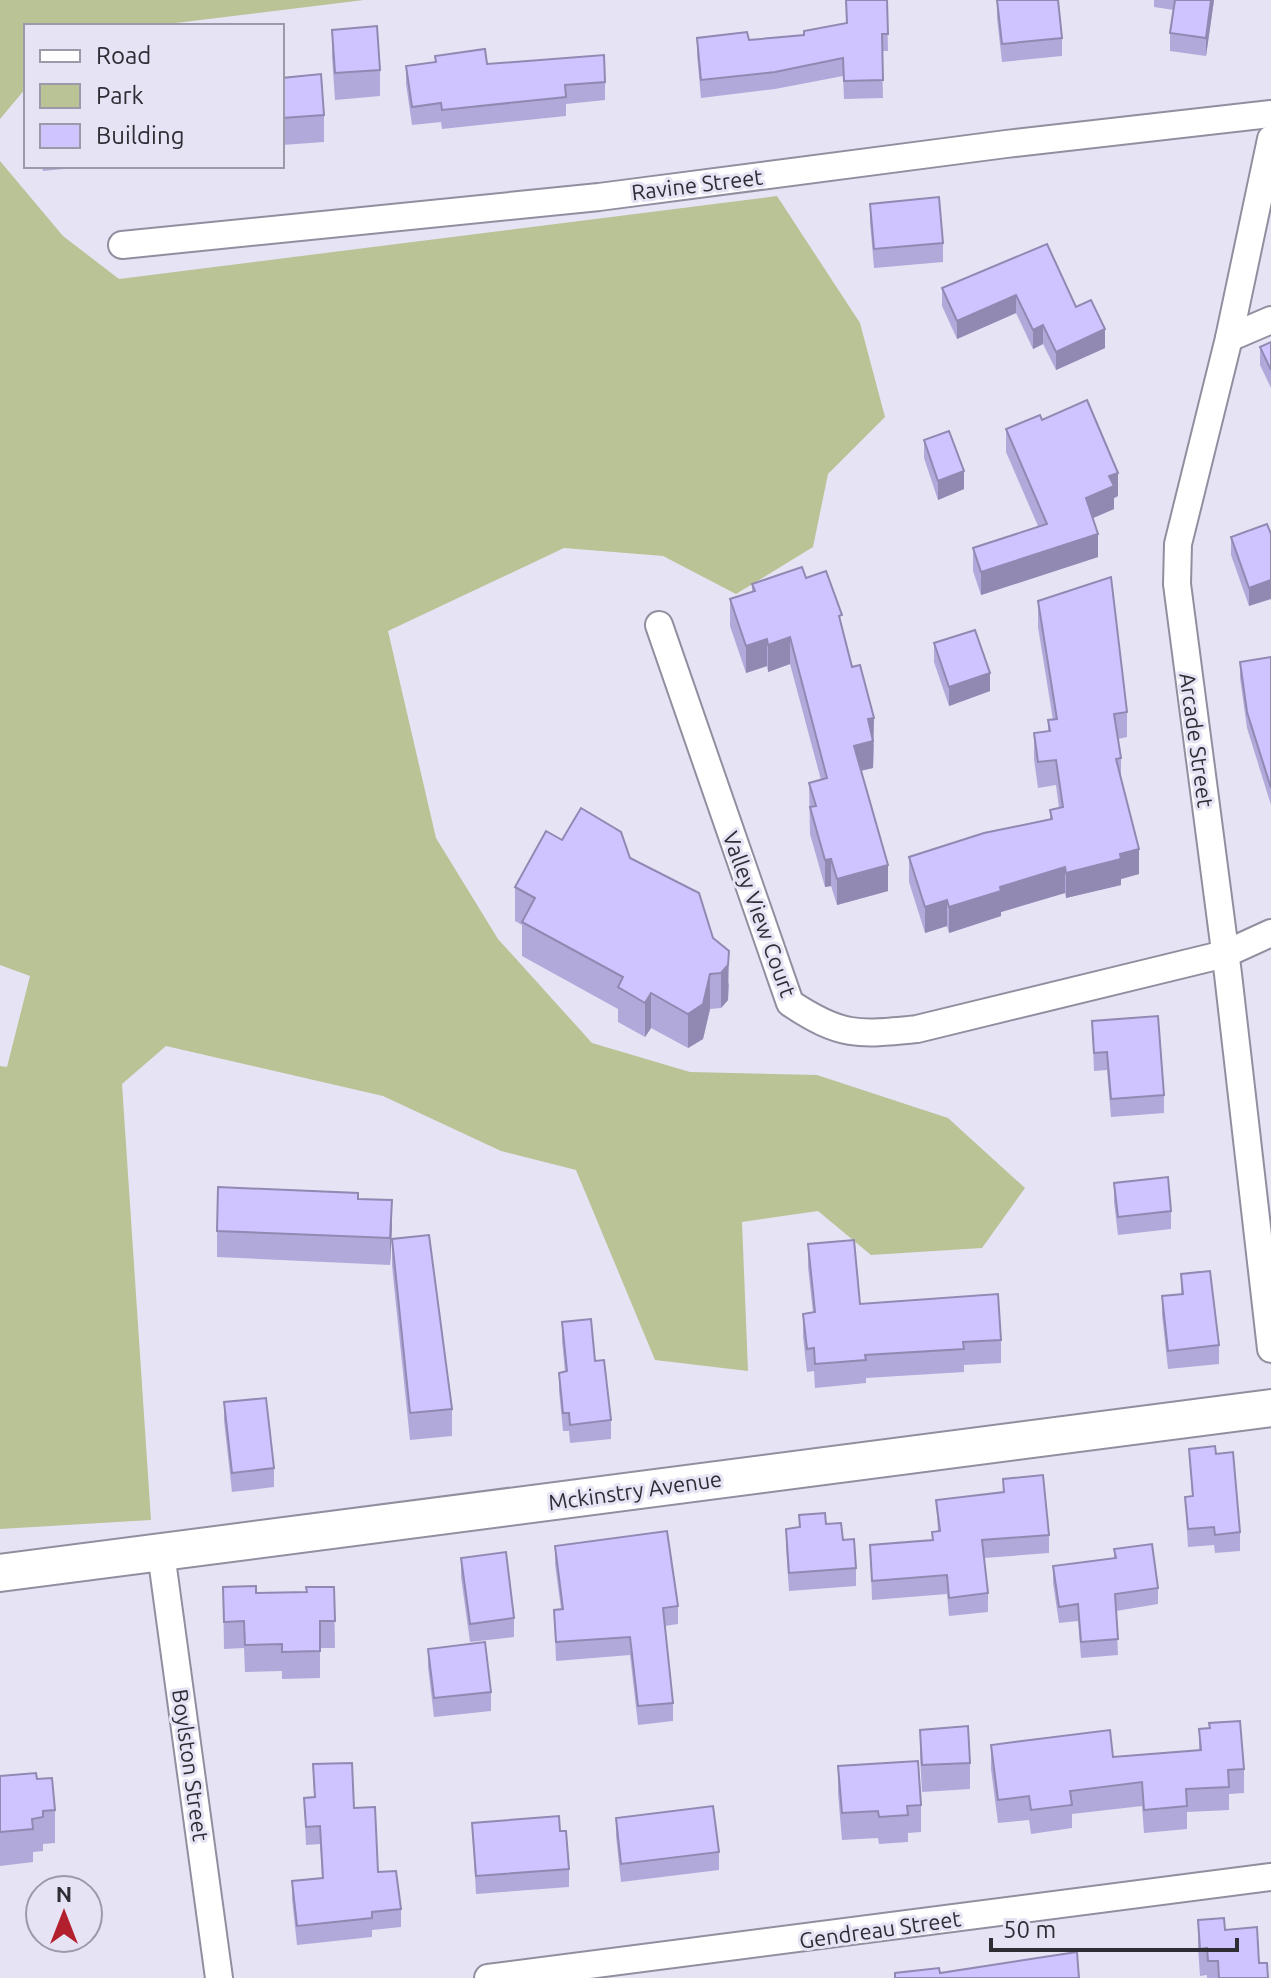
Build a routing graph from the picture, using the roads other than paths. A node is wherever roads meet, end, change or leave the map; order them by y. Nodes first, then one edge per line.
1 (1271, 114) edge
2 (1271, 139) edge
3 (122, 245) dead end
4 (1271, 320) edge
5 (1229, 338) junction
6 (659, 625) dead end
7 (1271, 933) edge
8 (1225, 954) junction
9 (1271, 1349) edge
10 (1271, 1408) edge
11 (161, 1553) junction
12 (0, 1573) edge
13 (1271, 1877) edge
14 (219, 1978) edge
15 (488, 1978) edge

1 - 3 street, Ravine Street
2 - 5 street, Arcade Street
4 - 5 street
5 - 8 street, Arcade Street
6 - 8 street, Valley View Court
7 - 8 street, Valley View Court
8 - 9 street, Arcade Street
10 - 11 street, Mckinstry Avenue
11 - 12 street, Mckinstry Avenue
11 - 14 street, Boylston Street
13 - 15 street, Gendreau Street

